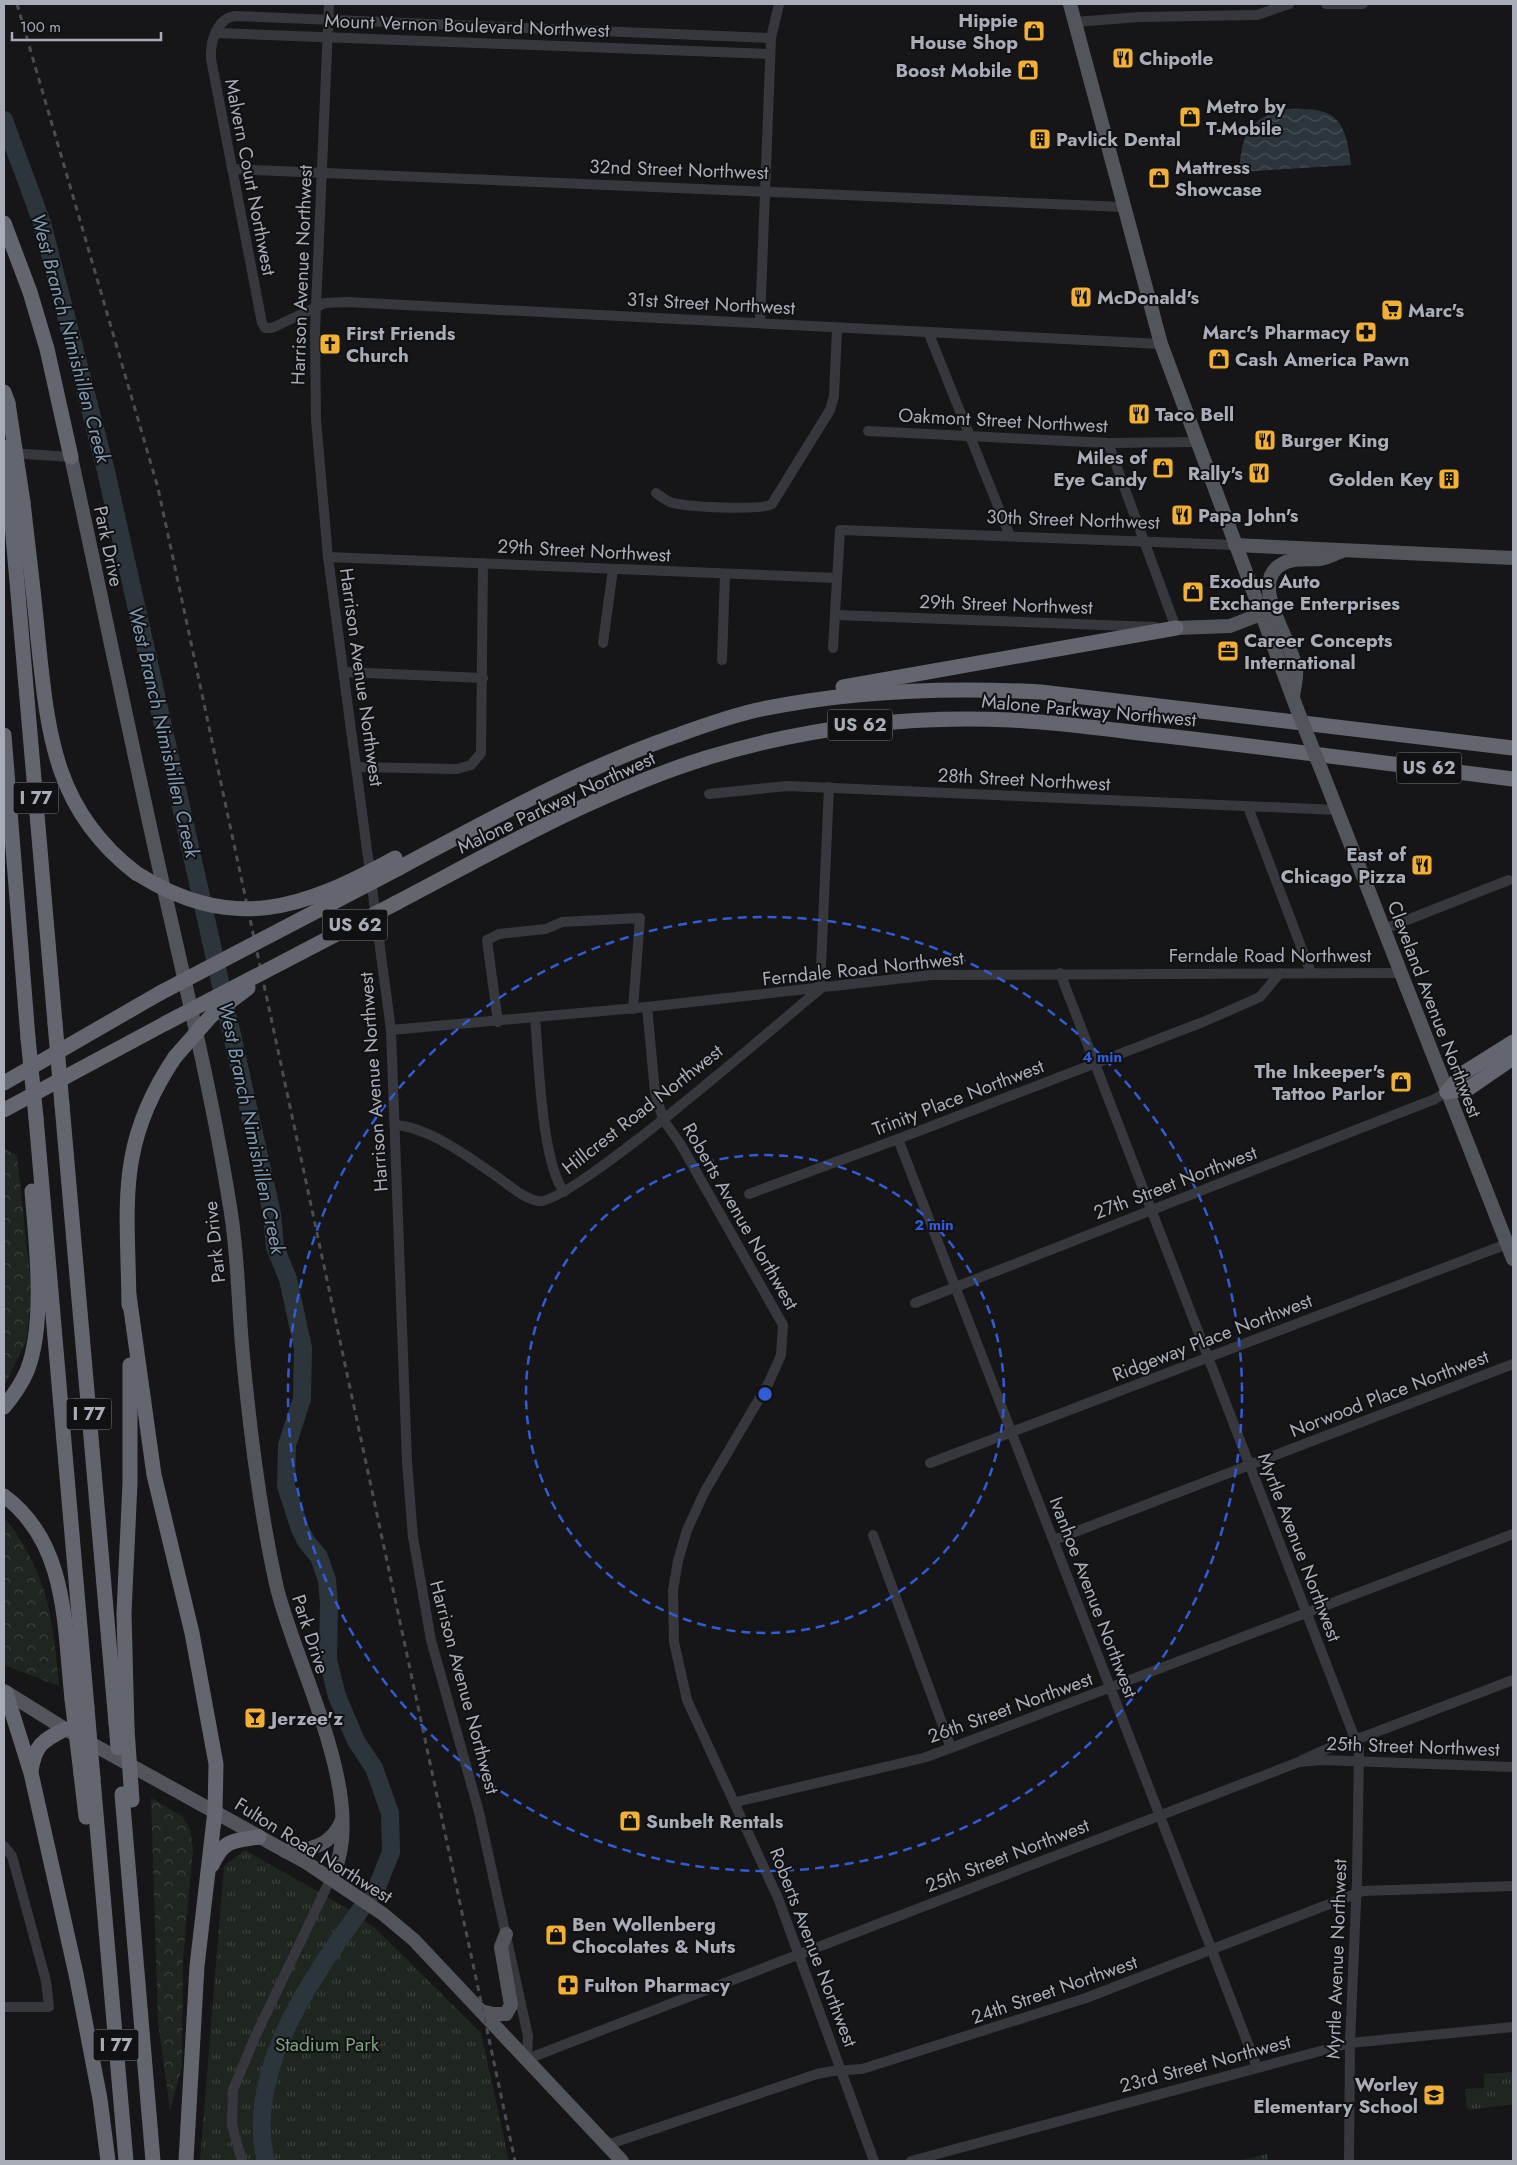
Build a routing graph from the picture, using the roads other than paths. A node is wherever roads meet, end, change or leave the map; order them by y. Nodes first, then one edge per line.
1 (329, 4) edge
2 (1070, 4) edge
3 (1289, 4) edge
4 (1326, 4) edge
5 (1363, 4) edge
6 (782, 5) edge
7 (328, 19) junction
8 (1075, 22) junction
9 (216, 32) junction
10 (328, 38) junction
11 (771, 38) junction
12 (770, 54) junction
13 (232, 169) junction
14 (321, 173) junction
15 (765, 190) junction
16 (1124, 207) junction
17 (4, 223) edge
18 (316, 307) junction
19 (760, 322) junction
20 (265, 328) joint
21 (837, 329) junction
22 (929, 334) junction
23 (1161, 344) junction
24 (6, 397) edge
25 (868, 431) dead end
26 (969, 436) junction
27 (1197, 442) junction
28 (1108, 443) junction
29 (4, 447) edge
30 (4, 453) edge
31 (71, 457) junction
32 (656, 493) dead end
33 (17, 502) junction
34 (1010, 536) junction
35 (1145, 540) junction
36 (1235, 545) junction
37 (1347, 549) junction
38 (328, 556) junction
39 (1513, 558) edge
40 (483, 563) junction
41 (613, 569) junction
42 (725, 574) junction
43 (837, 578) junction
44 (836, 614) junction
45 (1261, 614) junction
46 (1176, 628) junction
47 (603, 643) dead end
48 (834, 648) dead end
49 (722, 660) dead end
50 (344, 672) junction
51 (483, 678) junction
52 (1295, 703) junction
53 (761, 709) junction
54 (4, 735) edge
55 (1513, 748) edge
56 (356, 767) junction
57 (1509, 779) edge
58 (829, 787) junction
59 (709, 794) dead end
60 (1248, 807) junction
61 (1337, 810) junction
62 (397, 863) junction
63 (1509, 880) dead end
64 (1384, 929) junction
65 (315, 946) junction
66 (1060, 973) junction
67 (1280, 973) junction
68 (1311, 973) junction
69 (1401, 973) junction
70 (820, 989) junction
71 (647, 1007) junction
72 (633, 1008) junction
73 (535, 1018) junction
74 (111, 1020) junction
75 (498, 1022) junction
76 (391, 1030) junction
77 (1513, 1042) edge
78 (1513, 1058) edge
79 (1094, 1064) junction
80 (4, 1074) edge
81 (4, 1083) edge
82 (1447, 1092) junction
83 (4, 1110) edge
84 (663, 1119) junction
85 (37, 1124) junction
86 (396, 1125) junction
87 (898, 1140) junction
88 (564, 1192) junction
89 (750, 1194) dead end
90 (1151, 1210) junction
91 (1507, 1244) junction
92 (1513, 1259) edge
93 (955, 1286) junction
94 (129, 1295) junction
95 (914, 1303) dead end
96 (1208, 1357) junction
97 (1513, 1364) edge
98 (4, 1407) edge
99 (1011, 1432) junction
100 (930, 1463) dead end
101 (1249, 1465) junction
102 (4, 1496) edge
103 (1513, 1534) edge
104 (873, 1535) dead end
105 (1054, 1540) junction
106 (1306, 1614) junction
107 (1513, 1680) edge
108 (1111, 1688) junction
109 (5, 1692) edge
110 (121, 1726) junction
111 (65, 1729) junction
112 (1355, 1739) junction
113 (951, 1748) junction
114 (1298, 1762) junction
115 (1359, 1762) junction
116 (1513, 1767) edge
117 (31, 1774) junction
118 (87, 1776) junction
119 (736, 1802) junction
120 (215, 1811) junction
121 (1160, 1815) junction
122 (343, 1817) junction
123 (259, 1837) junction
124 (4, 1846) edge
125 (285, 1851) junction
126 (208, 1873) junction
127 (336, 1882) junction
128 (1513, 1886) edge
129 (1356, 1894) junction
130 (506, 1934) junction
131 (1212, 1950) junction
132 (798, 1954) junction
133 (4, 2007) edge
134 (481, 2011) junction
135 (1513, 2027) edge
136 (1350, 2043) junction
137 (527, 2059) junction
138 (1257, 2067) junction
139 (842, 2071) junction
140 (607, 2145) junction
141 (108, 2161) edge
142 (126, 2161) edge
143 (153, 2161) edge
144 (186, 2161) edge
145 (242, 2161) edge
146 (622, 2161) edge
147 (874, 2161) edge
148 (912, 2161) edge
149 (1349, 2161) edge

1 - 7 street, Harrison Avenue Northwest
2 - 8 main road, Cleveland Avenue Northwest
3 - 8 street
4 - 5 street
6 - 11 street
7 - 9 street, Mount Vernon Boulevard Northwest
7 - 10 street, Harrison Avenue Northwest
7 - 11 street, Mount Vernon Boulevard Northwest
8 - 16 main road, Cleveland Avenue Northwest
9 - 10 street, Mount Vernon Boulevard Northwest
9 - 13 street, Malvern Court Northwest
10 - 12 street, Mount Vernon Boulevard Northwest
10 - 14 street, Harrison Avenue Northwest
11 - 12 street
12 - 15 street
13 - 14 street, 32nd Street Northwest
13 - 20 street, Malvern Court Northwest
14 - 15 street, 32nd Street Northwest
14 - 18 street, Harrison Avenue Northwest
15 - 16 street, 32nd Street Northwest
15 - 19 street
16 - 23 main road, Cleveland Avenue Northwest
17 - 31 highway
18 - 19 street, 31st Street Northwest
18 - 20 street, 31st Street Northwest
18 - 38 street, Harrison Avenue Northwest
19 - 21 street, 31st Street Northwest
21 - 22 street, 31st Street Northwest
21 - 32 street
22 - 23 street, 31st Street Northwest
22 - 26 street
23 - 27 main road, Cleveland Avenue Northwest
24 - 33 highway, bridge
25 - 26 street, Oakmont Street Northwest
26 - 28 street, Oakmont Street Northwest
26 - 34 street
27 - 28 street, Oakmont Street Northwest
27 - 36 main road, Cleveland Avenue Northwest
28 - 35 street
29 - 33 highway, I 77, bridge
30 - 31 street
31 - 122 main road, Park Drive
33 - 62 highway, bridge
33 - 110 highway, I 77, bridge
34 - 35 street, 30th Street Northwest
34 - 43 street, 30th Street Northwest
35 - 36 street, 30th Street Northwest
35 - 46 street
36 - 37 main road, 30th Street Northwest
36 - 45 main road, Cleveland Avenue Northwest
37 - 39 main road, 30th Street Northwest
37 - 52 main road
38 - 40 street, 29th Street Northwest
38 - 50 street, Harrison Avenue Northwest
40 - 41 street, 29th Street Northwest
40 - 51 street
41 - 42 street, 29th Street Northwest
41 - 47 street
42 - 43 street, 29th Street Northwest
42 - 49 street
43 - 44 street
44 - 46 street, 29th Street Northwest
44 - 48 street
45 - 46 main road
45 - 52 main road, Cleveland Avenue Northwest
46 - 53 highway
50 - 51 street
50 - 56 street, Harrison Avenue Northwest
51 - 56 street
52 - 61 main road, Cleveland Avenue Northwest, bridge
53 - 55 highway, Malone Parkway Northwest / US 62
53 - 62 highway, Malone Parkway Northwest / US 62
54 - 85 highway, I 77, bridge
56 - 76 street, Harrison Avenue Northwest
57 - 65 highway, Malone Parkway Northwest / US 62, bridge
58 - 59 street, 28th Street Northwest
58 - 60 street, 28th Street Northwest
58 - 70 street
60 - 61 street, 28th Street Northwest
60 - 68 street
61 - 64 main road, Cleveland Avenue Northwest
62 - 74 highway, bridge
63 - 64 street
64 - 69 main road, Cleveland Avenue Northwest
65 - 83 highway, bridge
65 - 94 highway, bridge
66 - 67 street, Ferndale Road Northwest
66 - 70 street, Ferndale Road Northwest
66 - 79 street, Myrtle Avenue Northwest
67 - 68 street, Ferndale Road Northwest
67 - 79 street, Trinity Place Northwest
68 - 69 street, Ferndale Road Northwest
69 - 82 main road, Cleveland Avenue Northwest
70 - 71 street, Ferndale Road Northwest
70 - 84 street, Hillcrest Road Northwest
71 - 72 street, Ferndale Road Northwest
71 - 84 street, Roberts Avenue Northwest
72 - 73 street, Ferndale Road Northwest
72 - 75 street
73 - 75 street, Ferndale Road Northwest
73 - 88 street
74 - 80 highway
74 - 81 highway
75 - 76 street, Ferndale Road Northwest
76 - 86 street, Harrison Avenue Northwest
77 - 82 highway
78 - 82 highway
79 - 87 street, Trinity Place Northwest
79 - 90 street, Myrtle Avenue Northwest
82 - 90 street, 27th Street Northwest
82 - 91 main road, Cleveland Avenue Northwest
84 - 88 street, Hillcrest Road Northwest
84 - 119 street, Roberts Avenue Northwest
85 - 98 highway
85 - 118 highway, I 77, bridge
86 - 88 street, Hillcrest Road Northwest
86 - 130 street, Harrison Avenue Northwest
87 - 89 street, Trinity Place Northwest
87 - 93 street, Ivanhoe Avenue Northwest
90 - 93 street, 27th Street Northwest
90 - 96 street, Myrtle Avenue Northwest
91 - 92 main road, Cleveland Avenue Northwest
91 - 96 street, Ridgeway Place Northwest
93 - 95 street, 27th Street Northwest
93 - 99 street, Ivanhoe Avenue Northwest
94 - 110 highway
94 - 120 highway
96 - 99 street, Ridgeway Place Northwest
96 - 101 street, Myrtle Avenue Northwest
97 - 101 street, Norwood Place Northwest
99 - 100 street, Ridgeway Place Northwest
99 - 105 street, Ivanhoe Avenue Northwest
101 - 105 street, Norwood Place Northwest
101 - 106 street, Myrtle Avenue Northwest
102 - 118 highway, bridge
103 - 106 street, 26th Street Northwest
104 - 113 street
105 - 108 street, Ivanhoe Avenue Northwest
106 - 108 street, 26th Street Northwest
106 - 112 street, Myrtle Avenue Northwest
107 - 112 street
108 - 113 street, 26th Street Northwest
108 - 121 street, Ivanhoe Avenue Northwest
109 - 111 main road, Fulton Road Northwest
109 - 117 highway
110 - 143 highway, I 77, bridge
111 - 117 highway
111 - 120 main road, Fulton Road Northwest
112 - 114 street
112 - 115 street, Myrtle Avenue Northwest
113 - 119 street, 26th Street Northwest
114 - 115 street, 25th Street Northwest
114 - 121 street, 25th Street Northwest
115 - 116 street, 25th Street Northwest
115 - 129 street, Myrtle Avenue Northwest
117 - 141 highway
118 - 142 highway, I 77
119 - 132 street, Roberts Avenue Northwest
120 - 123 main road, Fulton Road Northwest
120 - 126 highway
121 - 131 street, Ivanhoe Avenue Northwest
121 - 132 street, 25th Street Northwest
122 - 125 main road
122 - 127 main road, Park Drive
123 - 125 main road, Fulton Road Northwest
123 - 126 highway
124 - 133 street
125 - 127 main road, Fulton Road Northwest
126 - 144 highway
127 - 134 main road, Fulton Road Northwest
127 - 145 street
128 - 129 street, 24th Street Northwest
129 - 131 street, 24th Street Northwest
129 - 136 street, Myrtle Avenue Northwest
130 - 134 main road
130 - 137 street, Harrison Avenue Northwest
131 - 138 street, Ivanhoe Avenue Northwest
131 - 139 street, 24th Street Northwest
132 - 137 street, 25th Street Northwest
132 - 139 street, Roberts Avenue Northwest
134 - 137 main road, Fulton Road Northwest
135 - 136 street, 23rd Street Northwest
136 - 138 street, 23rd Street Northwest
136 - 149 street, Myrtle Avenue Northwest
137 - 140 main road, Fulton Road Northwest
138 - 148 street, 23rd Street Northwest
139 - 140 street, 24th Street Northwest
139 - 147 street, Roberts Avenue Northwest
140 - 146 main road, Fulton Road Northwest

